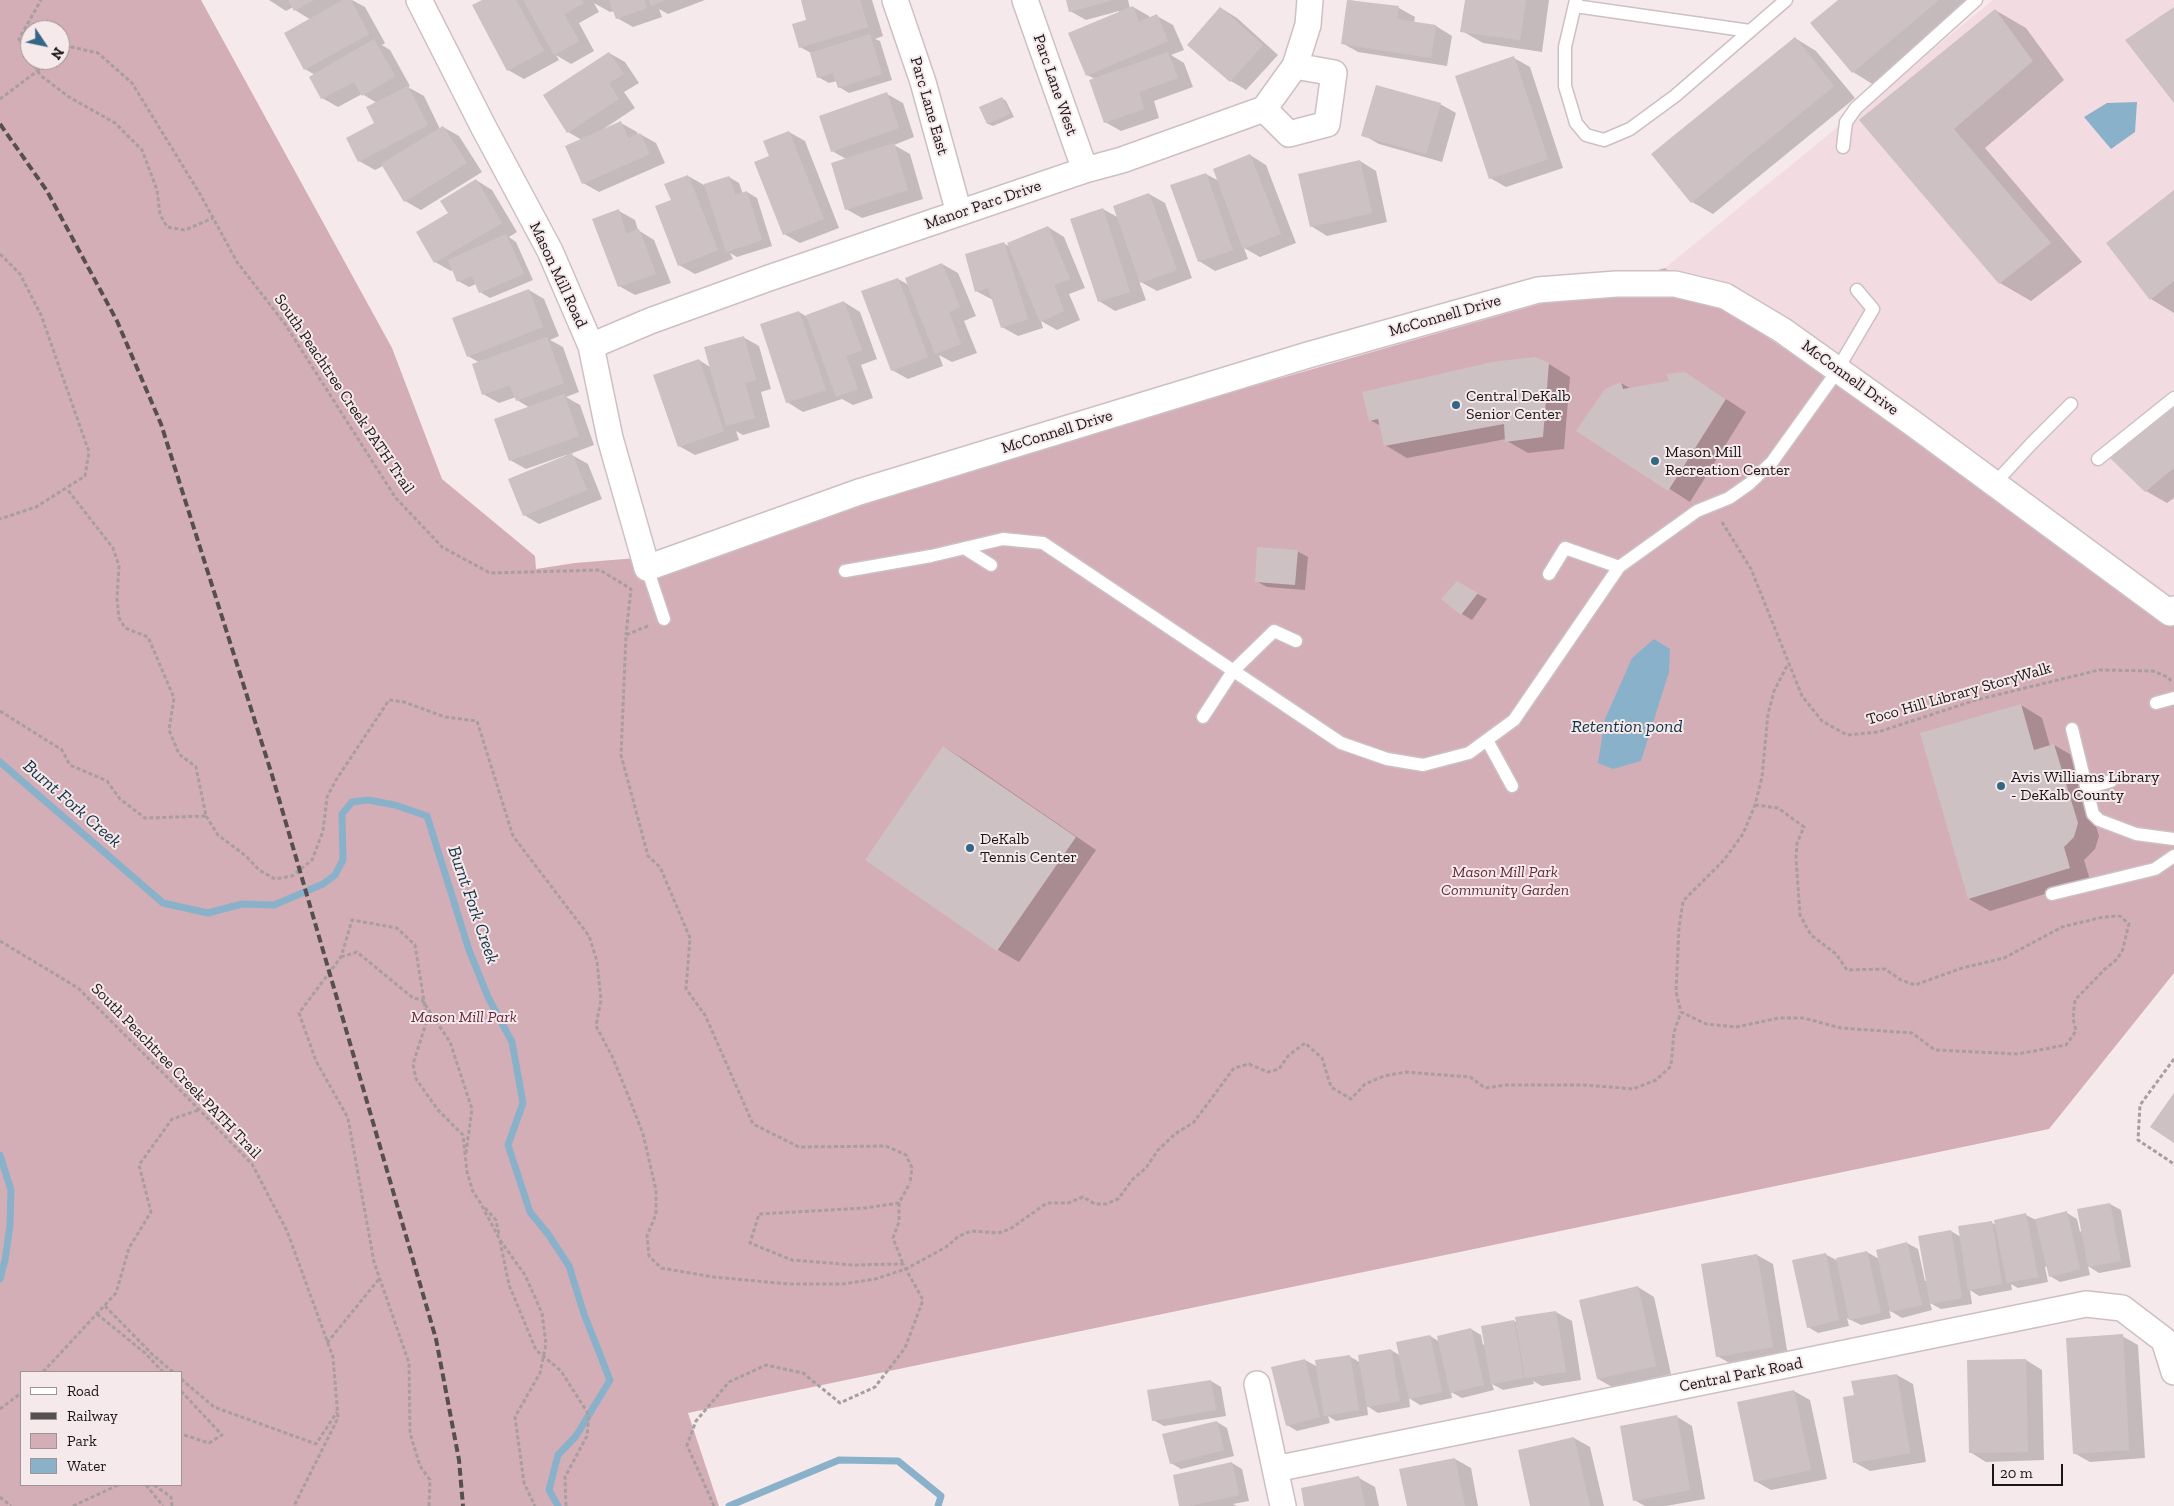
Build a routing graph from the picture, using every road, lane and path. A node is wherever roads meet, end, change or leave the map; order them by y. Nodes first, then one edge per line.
1 (41, 0) edge
2 (419, 0) edge
3 (895, 0) edge
4 (1026, 0) edge
5 (1310, 0) edge
6 (1786, 0) edge
7 (1976, 0) edge
8 (1576, 3) edge
9 (30, 20) edge
10 (1750, 31) junction
11 (70, 48) edge
12 (1295, 66) junction
13 (37, 70) edge
14 (39, 70) edge
15 (0, 99) edge
16 (1264, 109) junction
17 (1843, 147) dead end
18 (1085, 170) junction
19 (959, 213) junction
20 (213, 218) junction
21 (0, 254) edge
22 (1857, 290) dead end
23 (591, 346) junction
24 (1837, 369) junction
25 (2174, 398) edge
26 (2071, 404) dead end
27 (2098, 459) dead end
28 (1995, 484) junction
29 (67, 489) junction
30 (0, 519) edge
31 (1722, 522) dead end
32 (964, 548) junction
33 (991, 565) dead end
34 (1619, 567) junction
35 (648, 568) junction
36 (845, 571) dead end
37 (1548, 574) dead end
38 (2173, 614) edge
39 (664, 619) joint
40 (626, 636) junction
41 (1296, 641) dead end
42 (1788, 664) junction
43 (1233, 671) junction
44 (2174, 685) edge
45 (2174, 698) edge
46 (2156, 704) dead end
47 (0, 711) edge
48 (1203, 717) dead end
49 (2072, 729) dead end
50 (1487, 740) junction
51 (2111, 781) dead end
52 (1512, 786) dead end
53 (2086, 788) junction
54 (1755, 805) junction
55 (206, 816) junction
56 (2174, 839) edge
57 (2174, 856) edge
58 (2052, 894) dead end
59 (0, 941) edge
60 (341, 957) junction
61 (425, 1004) junction
62 (1681, 1012) junction
63 (2174, 1059) edge
64 (199, 1110) junction
65 (466, 1159) junction
66 (2174, 1164) edge
67 (899, 1203) junction
68 (500, 1238) junction
69 (903, 1264) junction
70 (906, 1269) junction
71 (380, 1278) junction
72 (105, 1306) junction
73 (96, 1314) junction
74 (327, 1343) junction
75 (543, 1356) junction
76 (44, 1371) edge
77 (162, 1371) edge
78 (172, 1371) edge
79 (2174, 1372) edge
80 (182, 1380) edge
81 (1257, 1384) dead end
82 (182, 1393) edge
83 (20, 1394) edge
84 (0, 1409) edge
85 (338, 1411) junction
86 (182, 1434) edge
87 (1275, 1469) junction
88 (116, 1486) edge
89 (147, 1486) edge
90 (156, 1486) edge
91 (0, 1497) edge
92 (11, 1506) edge
93 (73, 1506) edge
94 (163, 1506) edge
95 (172, 1506) edge
96 (294, 1506) edge
97 (429, 1506) edge
98 (536, 1506) edge
99 (566, 1506) edge
100 (714, 1506) edge
101 (1283, 1506) edge

1 - 9 path
2 - 23 street, Mason Mill Road
3 - 19 street, Parc Lane East
4 - 18 street, Parc Lane West
5 - 12 street
6 - 10 lane
7 - 17 lane
8 - 10 lane
8 - 10 lane
11 - 20 path, South Peachtree Creek PATH Trail
12 - 16 street
12 - 16 street
13 - 20 path
14 - 15 path, bridge
16 - 18 street, Manor Parc Drive
18 - 19 street, Manor Parc Drive
19 - 23 street, Manor Parc Drive
20 - 40 path, South Peachtree Creek PATH Trail
21 - 29 path
22 - 24 lane
23 - 35 street, Mason Mill Road
24 - 28 street, McConnell Drive
24 - 34 lane
24 - 35 street, McConnell Drive
25 - 27 lane
26 - 28 lane
28 - 38 street, McConnell Drive
29 - 30 path
29 - 55 path
31 - 42 path, Toco Hill Library StoryWalk
32 - 33 lane
32 - 36 lane
32 - 43 lane
34 - 37 lane
34 - 50 lane
35 - 39 lane
39 - 40 path
40 - 67 path, bridge
41 - 43 lane
42 - 44 path, Toco Hill Library StoryWalk
42 - 54 path
43 - 48 lane
43 - 50 lane
45 - 46 lane
47 - 55 path
49 - 53 lane
50 - 52 lane
51 - 53 lane
53 - 56 lane
54 - 62 path
54 - 62 path
55 - 70 path
57 - 58 lane
59 - 64 path, South Peachtree Creek PATH Trail
60 - 61 path
60 - 61 path
60 - 71 path
61 - 65 path
61 - 65 path
62 - 70 path
63 - 66 path
64 - 72 path
64 - 74 path, South Peachtree Creek PATH Trail
65 - 68 path
67 - 69 path
67 - 69 path, bridge
68 - 75 path
68 - 75 path
69 - 70 path, bridge
70 - 100 path, bridge
71 - 74 path
71 - 97 path
72 - 73 path
72 - 78 path
73 - 76 path
73 - 77 path
74 - 85 path, South Peachtree Creek PATH Trail
75 - 98 path
75 - 99 path
79 - 87 street, Central Park Road
80 - 85 path
81 - 87 street
82 - 86 path
83 - 84 path
85 - 96 path, South Peachtree Creek PATH Trail
87 - 101 street
88 - 93 path
89 - 94 path
90 - 95 path
91 - 92 path

